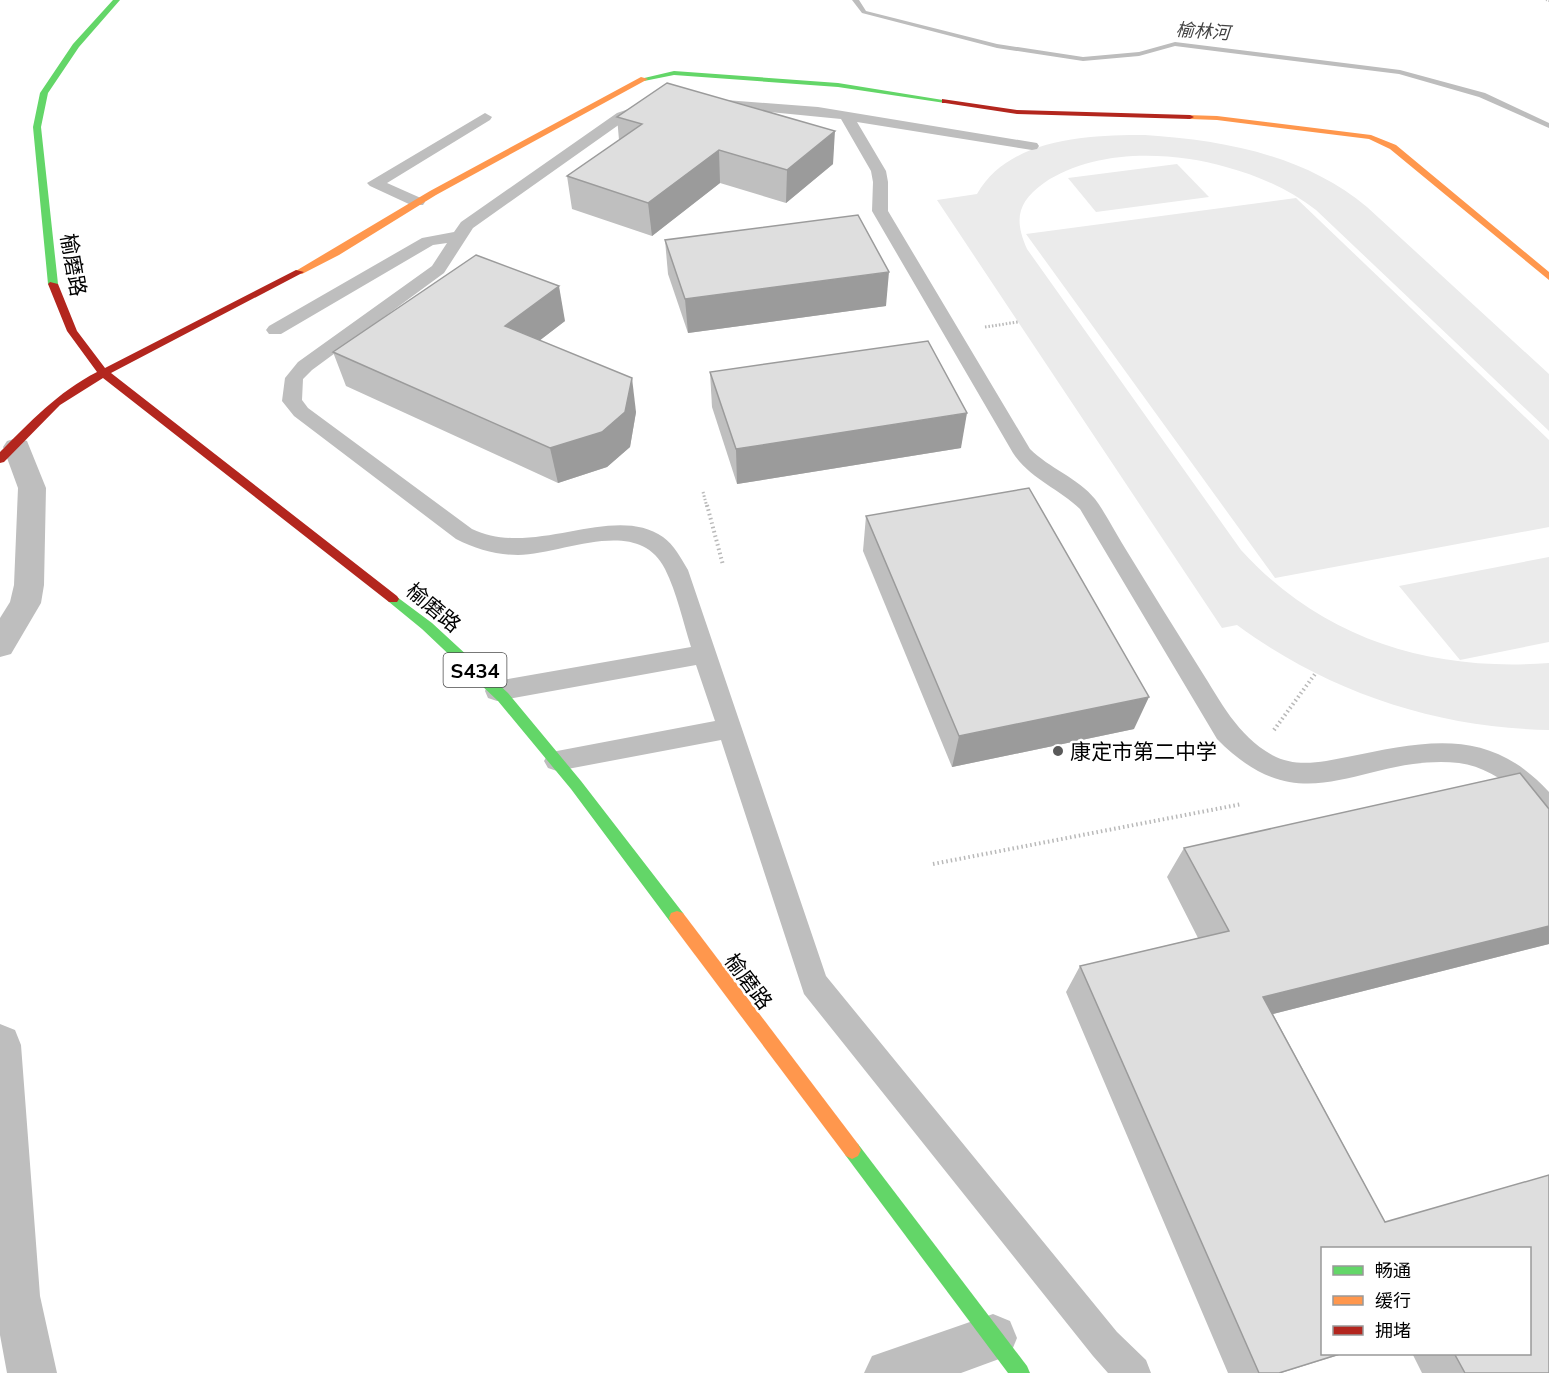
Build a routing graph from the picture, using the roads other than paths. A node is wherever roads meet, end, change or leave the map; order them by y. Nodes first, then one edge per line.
1 (117, 0) edge
2 (692, 102) edge
3 (663, 104) edge
4 (846, 115) junction
5 (485, 117) dead end
6 (1032, 146) dead end
7 (417, 202) junction
8 (460, 236) junction
9 (1549, 277) edge
10 (275, 330) dead end
11 (102, 372) junction
12 (8, 453) edge
13 (0, 645) edge
14 (705, 654) junction
15 (497, 691) junction
16 (729, 728) junction
17 (557, 761) junction
18 (1549, 810) edge
19 (0, 1045) edge
20 (1007, 1356) edge
21 (32, 1373) edge
22 (889, 1373) edge
23 (1133, 1373) edge

1 - 11 street, 榆磨路 / S434
2 - 4 lane
3 - 8 lane
4 - 6 lane
4 - 18 lane
5 - 7 lane
7 - 9 street
7 - 11 street
8 - 10 lane
8 - 14 lane
11 - 12 street
11 - 15 street, 榆磨路 / S434
12 - 13 street
14 - 15 lane
14 - 16 lane
15 - 17 street, 榆磨路 / S434
16 - 17 lane
16 - 23 lane
17 - 20 street, 榆磨路 / S434
19 - 21 street
20 - 22 street

